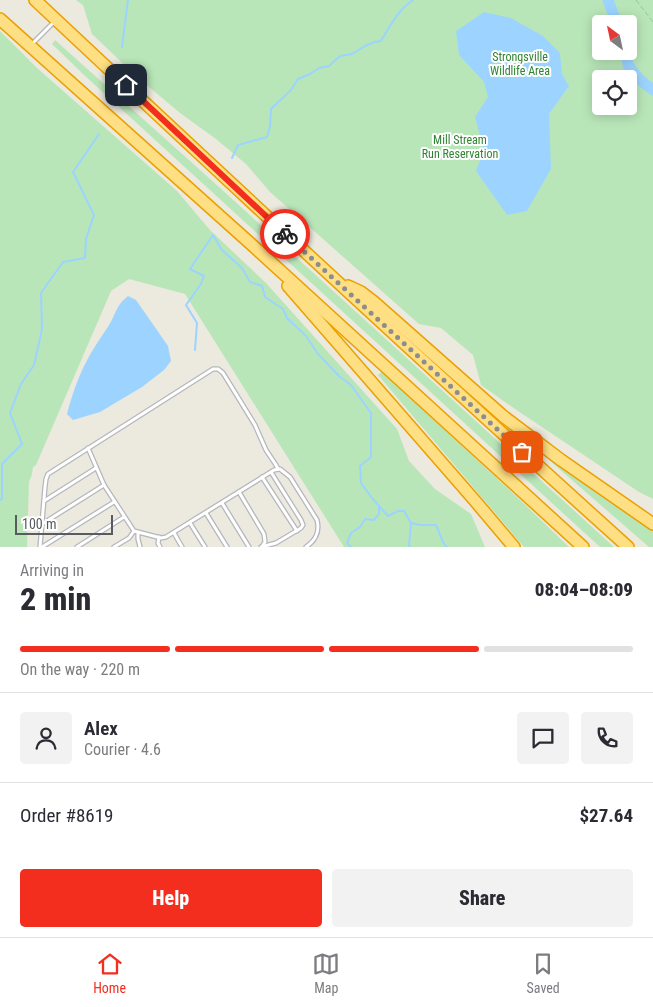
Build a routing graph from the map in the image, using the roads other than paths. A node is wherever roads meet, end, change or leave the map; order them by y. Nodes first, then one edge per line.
1 (35, 0) edge
2 (0, 20) edge
3 (56, 20) junction
4 (29, 46) junction
5 (251, 244) junction
6 (336, 280) junction
7 (88, 448) junction
8 (96, 468) junction
9 (278, 470) junction
10 (270, 472) junction
11 (262, 477) junction
12 (104, 486) junction
13 (238, 492) junction
14 (44, 502) junction
15 (114, 502) junction
16 (222, 503) junction
17 (206, 513) junction
18 (124, 517) junction
19 (190, 523) junction
20 (42, 524) junction
21 (653, 524) edge
22 (297, 530) junction
23 (134, 531) junction
24 (138, 533) junction
25 (174, 533) junction
26 (159, 537) junction
27 (262, 546) edge
28 (41, 547) edge
29 (77, 547) edge
30 (114, 547) edge
31 (140, 547) edge
32 (160, 547) edge
33 (182, 547) edge
34 (205, 547) edge
35 (227, 547) edge
36 (249, 547) edge
37 (306, 547) edge
38 (514, 547) edge
39 (583, 547) edge
40 (628, 547) edge

1 - 3 highway
2 - 4 highway
3 - 4 lane
3 - 6 highway
4 - 5 highway
5 - 38 highway
5 - 39 highway
6 - 21 highway
6 - 40 highway
7 - 8 lane
7 - 9 lane
7 - 14 lane
8 - 12 lane
8 - 14 lane
9 - 10 lane
9 - 37 lane
10 - 11 lane
10 - 22 lane
11 - 13 lane
11 - 22 lane
12 - 15 lane
12 - 20 lane
13 - 16 lane
13 - 27 lane
14 - 20 lane
15 - 18 lane
15 - 28 lane
16 - 17 lane
16 - 36 lane
17 - 19 lane
17 - 35 lane
18 - 23 lane
18 - 29 lane
19 - 25 lane
19 - 34 lane
20 - 28 lane
22 - 27 lane
23 - 24 lane
23 - 30 lane
24 - 26 lane
24 - 31 lane
25 - 26 lane
25 - 33 lane
26 - 32 lane

